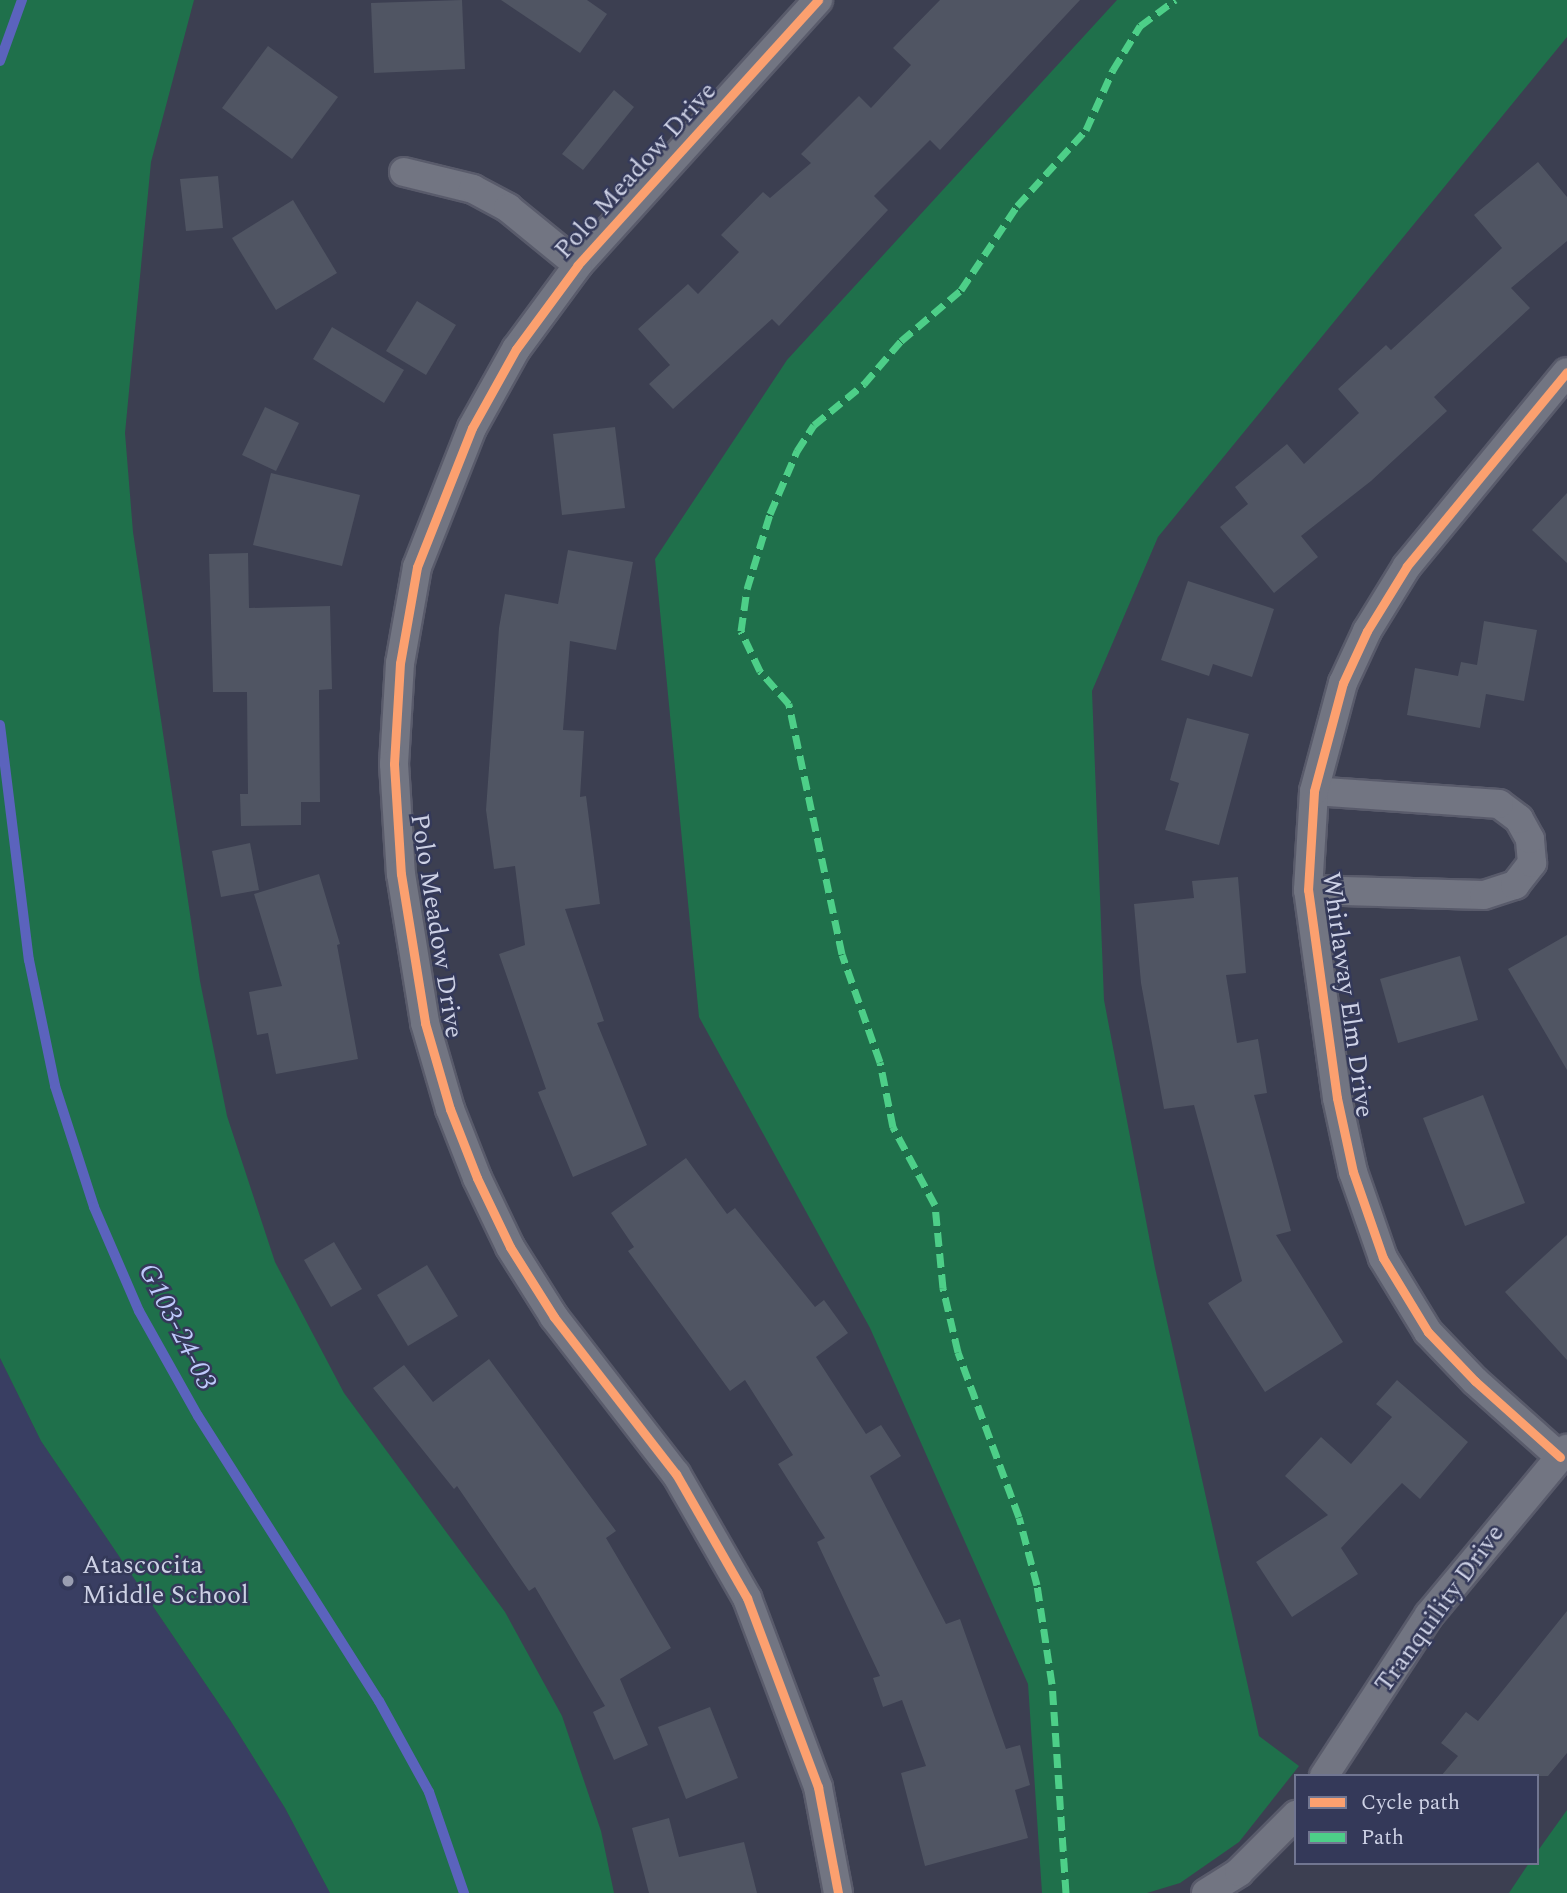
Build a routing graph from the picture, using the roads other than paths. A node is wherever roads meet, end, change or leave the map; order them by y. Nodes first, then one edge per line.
1 (818, 0) edge
2 (404, 172) dead end
3 (578, 265) junction
4 (1567, 372) edge
5 (1314, 791) junction
6 (1308, 890) junction
7 (1564, 1453) edge
8 (1325, 1774) edge
9 (1294, 1817) edge
10 (838, 1893) edge
11 (1206, 1893) edge

1 - 3 street, Polo Meadow Drive
2 - 3 street
3 - 10 street, Polo Meadow Drive
4 - 5 street, Whirlaway Elm Drive
5 - 6 street, Whirlaway Elm Drive
5 - 6 street
6 - 7 street, Whirlaway Elm Drive
7 - 8 street, Tranquility Drive
9 - 11 street

